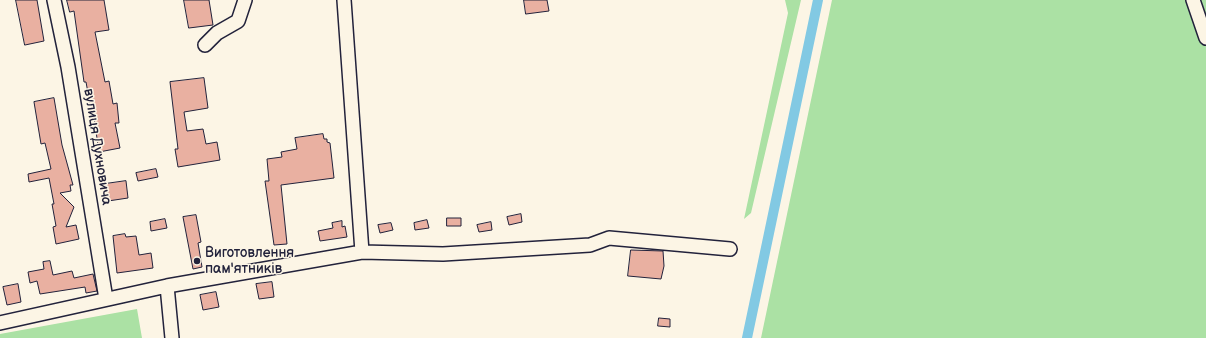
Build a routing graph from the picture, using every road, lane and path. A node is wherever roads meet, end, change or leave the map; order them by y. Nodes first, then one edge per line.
1 (54, 0) edge
2 (245, 0) edge
3 (344, 0) edge
4 (1193, 0) edge
5 (1206, 38) edge
6 (205, 45) dead end
7 (730, 249) dead end
8 (362, 252) junction
9 (167, 286) junction
10 (106, 300) junction
11 (0, 323) edge
12 (172, 338) edge

1 - 10 street, вулиця Духновича
2 - 6 street
3 - 8 street
4 - 5 street
7 - 8 street
8 - 9 street
9 - 10 street
9 - 12 street
10 - 11 street

